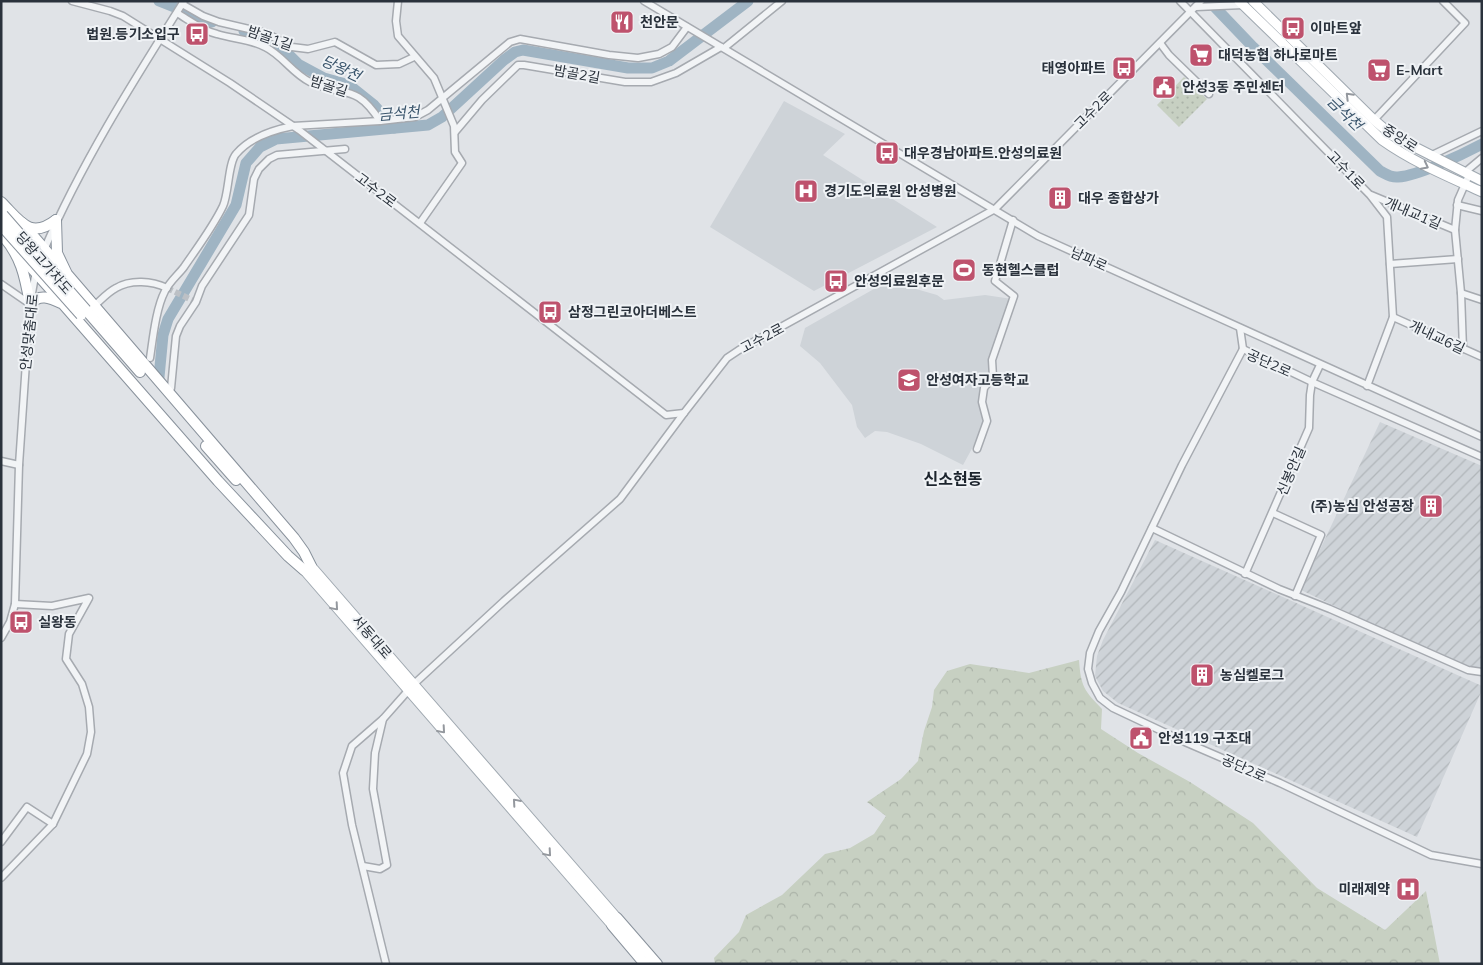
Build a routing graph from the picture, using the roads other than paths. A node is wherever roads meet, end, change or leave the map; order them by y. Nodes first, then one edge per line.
1 (72, 1) edge
2 (398, 1) edge
3 (644, 1) edge
4 (782, 1) edge
5 (1180, 1) edge
6 (1201, 1) edge
7 (1253, 1) edge
8 (1443, 1) edge
9 (183, 3) edge
10 (1239, 4) edge
11 (1194, 7) edge
12 (177, 13) junction
13 (687, 27) junction
14 (161, 40) junction
15 (1160, 43) junction
16 (720, 46) junction
17 (414, 57) junction
18 (1209, 94) dead end
19 (444, 99) junction
20 (1374, 120) junction
21 (381, 121) junction
22 (293, 126) junction
23 (454, 129) junction
24 (1482, 131) edge
25 (344, 149) dead end
26 (323, 150) junction
27 (1430, 156) junction
28 (1482, 158) edge
29 (1466, 174) junction
30 (1482, 181) edge
31 (1464, 184) junction
32 (1482, 192) edge
33 (1370, 195) junction
34 (1, 202) edge
35 (1457, 205) junction
36 (995, 209) junction
37 (1482, 211) edge
38 (2, 218) edge
39 (56, 220) junction
40 (1013, 220) junction
41 (22, 223) junction
42 (420, 223) junction
43 (1455, 230) junction
44 (1, 234) edge
45 (12, 246) junction
46 (42, 253) junction
47 (1458, 259) junction
48 (1390, 264) junction
49 (36, 272) junction
50 (67, 274) junction
51 (1, 284) edge
52 (167, 288) junction
53 (1462, 293) junction
54 (1482, 300) edge
55 (30, 304) junction
56 (63, 304) junction
57 (87, 310) junction
58 (1393, 317) junction
59 (1240, 328) junction
60 (1243, 349) junction
61 (1463, 349) junction
62 (1482, 357) edge
63 (150, 358) dead end
64 (1320, 365) junction
65 (1312, 382) junction
66 (1367, 386) junction
67 (172, 388) dead end
68 (684, 413) junction
69 (1482, 437) edge
70 (977, 448) dead end
71 (1482, 457) edge
72 (1, 461) edge
73 (19, 465) junction
74 (1273, 513) junction
75 (1152, 528) junction
76 (307, 568) junction
77 (1245, 574) junction
78 (1295, 596) junction
79 (15, 604) junction
80 (1, 638) edge
81 (1482, 672) edge
82 (410, 687) junction
83 (383, 719) junction
84 (54, 824) junction
85 (1, 842) edge
86 (1482, 864) edge
87 (363, 866) junction
88 (1, 878) edge
89 (614, 922) junction
90 (386, 964) edge
91 (645, 964) edge
92 (658, 964) edge

1 - 14 street, 고수2로
2 - 17 street
3 - 13 street
4 - 16 street
5 - 11 street, 고수1로
6 - 11 street, 고수2로
20 -> 7 main road, 중앙로
8 - 20 street, 중앙로
9 - 12 street, 안성맞춤대로
9 - 17 street, 밤골1길
10 - 11 street
10 -> 31 main road, 중앙로
11 - 15 street, 고수2로
11 - 33 street, 고수1로
12 - 14 street, 안성맞춤대로
12 - 21 street, 밤골길
13 - 16 street, 남파로
13 - 19 street
14 - 22 street, 고수2로
14 - 39 street, 안성맞춤대로
15 - 18 street
15 - 36 street, 고수2로
16 - 23 street, 밤골2길
16 - 36 street, 남파로
17 - 19 street
19 - 21 street
19 - 23 street
20 - 27 main road, 중앙로
21 - 22 street
22 - 26 street, 고수2로
22 - 52 street
23 - 42 street
24 - 27 street, 중앙로
25 - 26 street
26 - 42 street, 고수2로
26 - 67 street
27 - 29 main road
28 - 29 street
29 - 30 main road
29 - 31 street, 개내교1길
31 - 32 main road
31 - 35 street, 개내교1길
33 - 43 street, 개내교1길
33 - 48 street, 고수1로
34 - 41 highway
35 - 37 street
35 - 43 street, 개내교1길
36 - 40 street, 남파로
36 - 68 street, 고수2로
38 - 57 highway, 당왕고가차도, bridge
39 - 41 highway
39 - 46 street, 안성맞춤대로
39 - 50 highway
40 - 59 street, 남파로
40 - 70 street
41 - 46 highway
42 - 68 street, 고수2로
43 - 47 street, 개내교1길
44 - 45 highway
45 - 49 highway
45 - 55 highway
46 - 49 street, 안성맞춤대로
46 - 50 highway
47 - 48 street
47 - 53 street, 개내교1길
48 - 58 street, 고수1로
49 - 55 street, 안성맞춤대로
49 - 56 highway
50 - 57 highway
51 - 55 street
52 - 57 street
52 - 63 street
53 - 54 street
53 - 61 street, 개내교1길
55 - 56 highway
55 - 73 street, 안성맞춤대로
56 - 76 highway
57 - 76 highway, 서동대로
58 - 61 street, 개내교6길
58 - 66 street, 고수1로
59 - 60 street
59 - 64 street, 남파로
60 - 65 street, 공단2로
60 - 75 street, 공단2로
61 - 62 street, 개내교6길
64 - 65 street, 신봉안길
64 - 66 street, 남파로
65 - 71 street, 공단2로
65 - 74 street, 신봉안길
66 - 69 street, 남파로
68 - 82 street
72 - 73 street
73 - 79 street, 안성맞춤대로
74 - 77 street, 신봉안길
74 - 78 street
75 - 77 street
75 - 86 street, 공단2로
76 - 82 main road, 서동대로
77 - 78 street
78 - 81 street
79 - 80 street, 안성맞춤대로
79 - 84 street
82 - 83 street
82 - 89 main road, 서동대로
83 - 87 street
83 - 87 street
84 - 85 street
84 - 88 street
87 - 90 street
89 - 91 highway, 서동대로
89 - 92 highway, 서동대로

